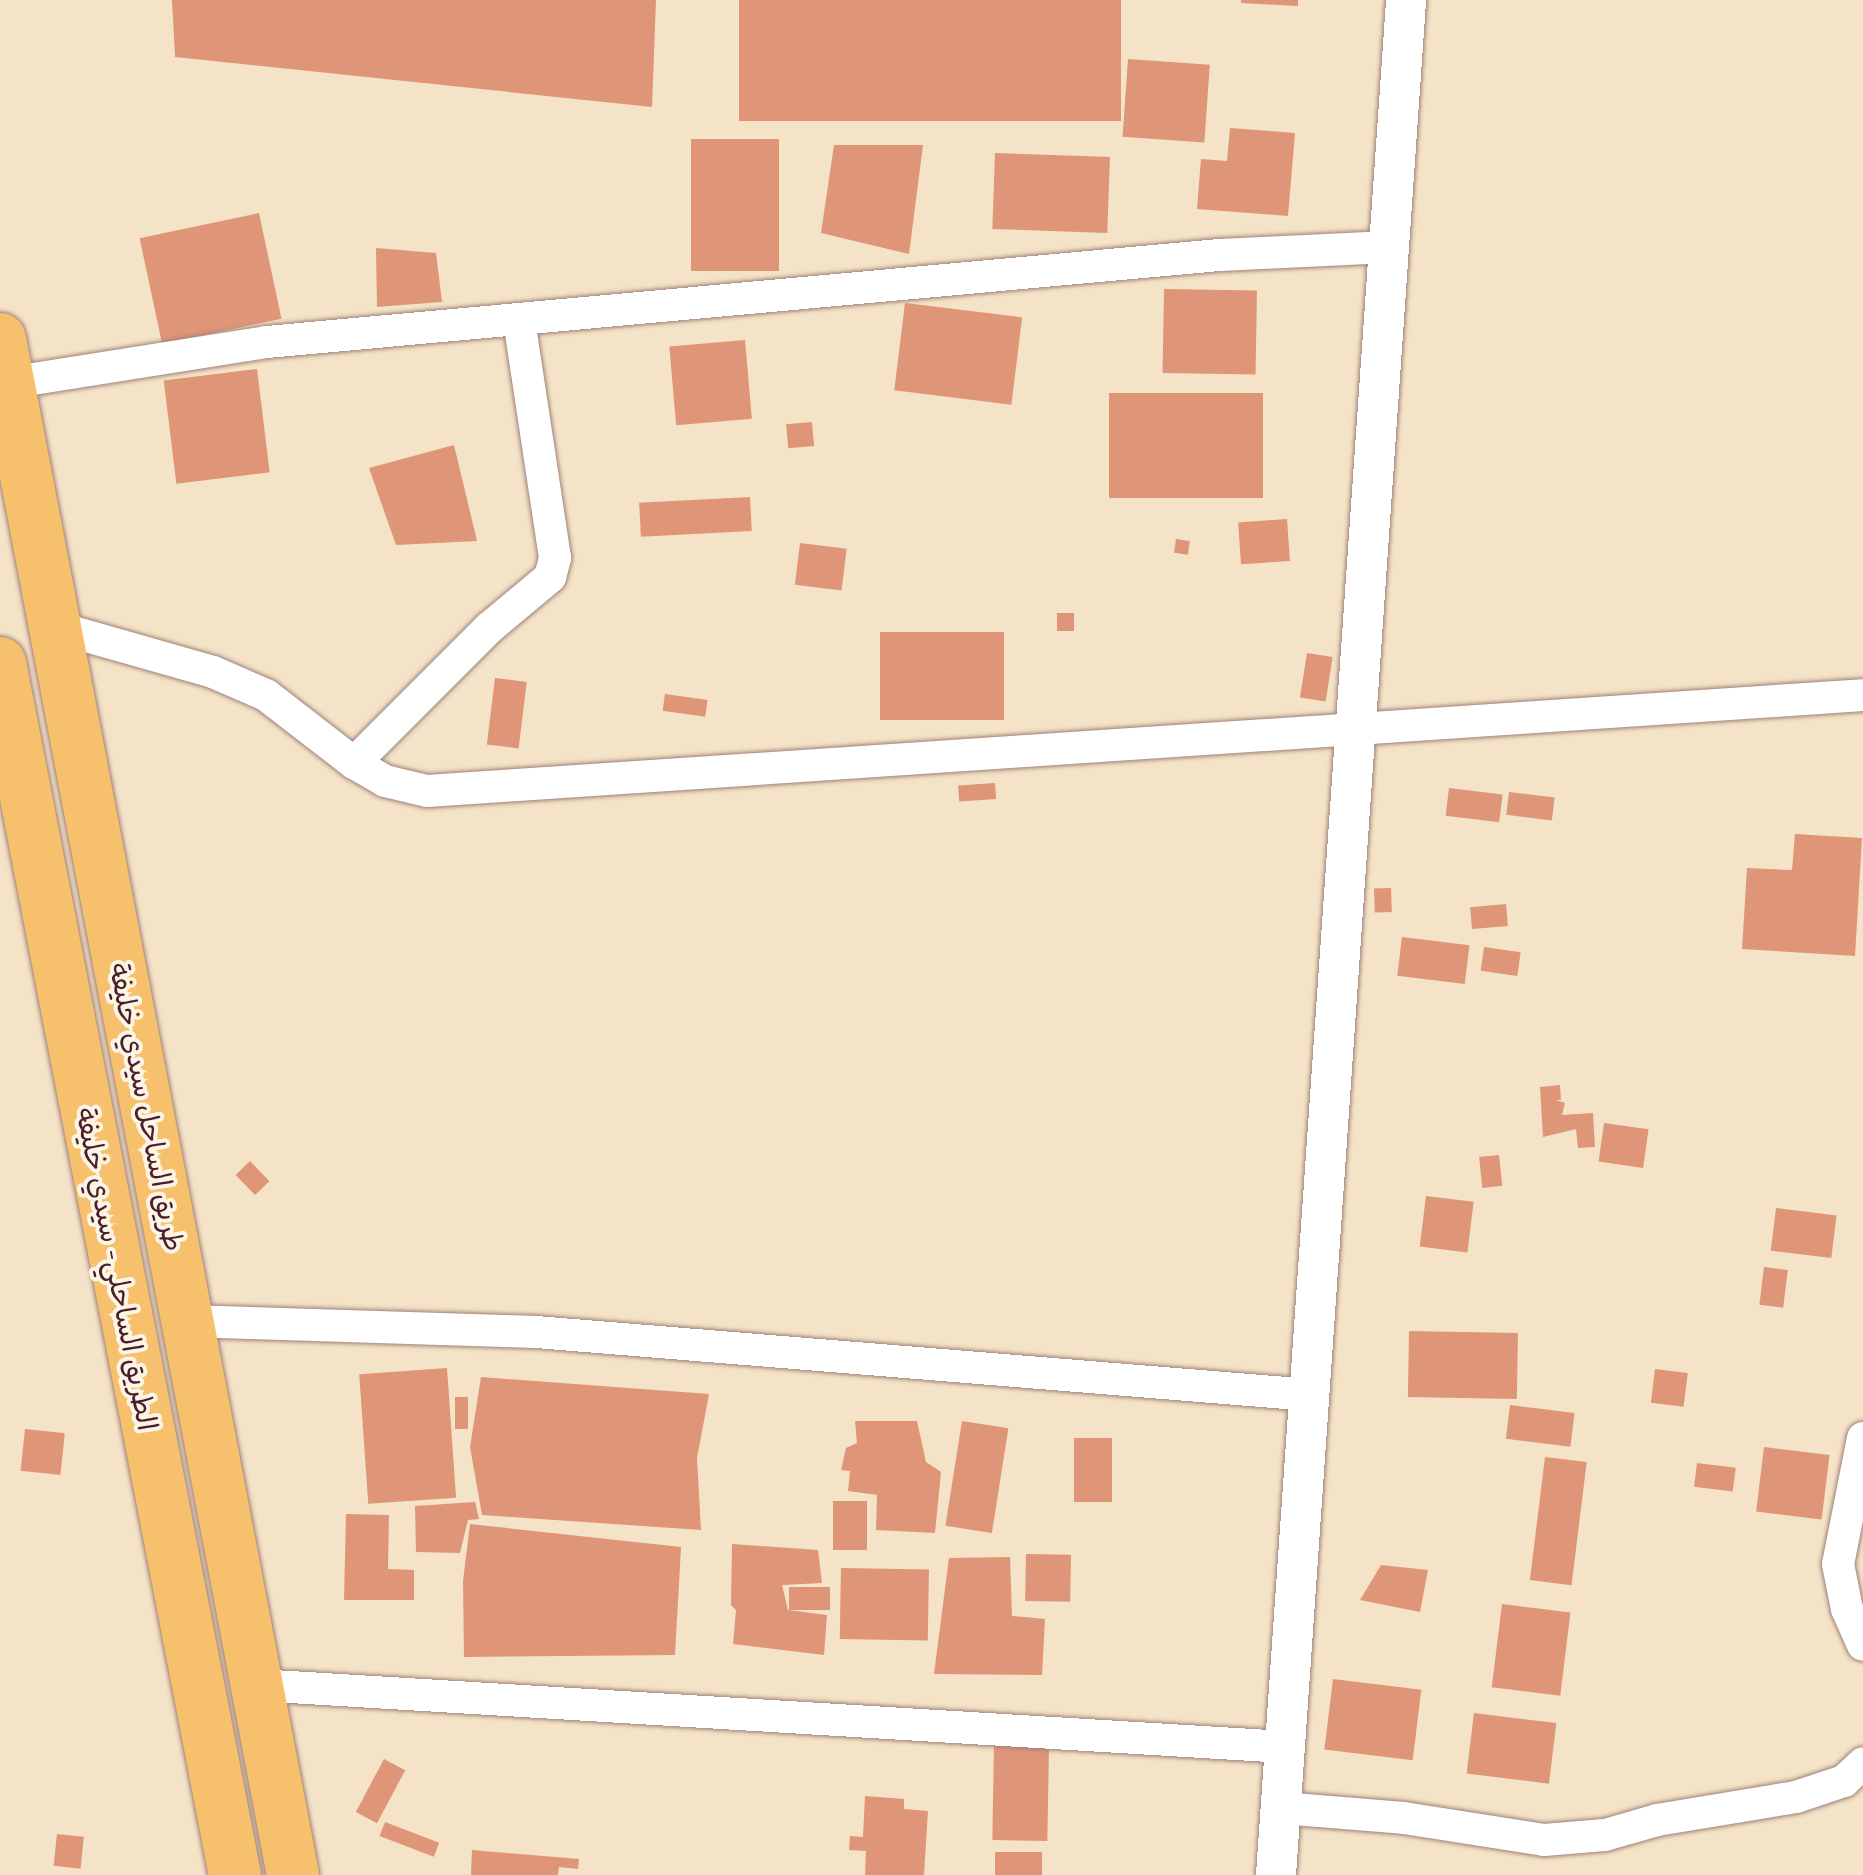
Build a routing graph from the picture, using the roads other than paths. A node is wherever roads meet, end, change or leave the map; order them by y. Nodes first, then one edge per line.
1 (1406, 0) edge
2 (1389, 247) junction
3 (519, 319) junction
4 (4, 361) edge
5 (55, 626) junction
6 (0, 663) edge
7 (1863, 695) edge
8 (1356, 728) junction
9 (354, 763) junction
10 (187, 1321) junction
11 (1310, 1395) junction
12 (1863, 1438) edge
13 (1863, 1645) edge
14 (257, 1685) junction
15 (1286, 1748) junction
16 (1863, 1763) edge
17 (1281, 1808) junction
18 (234, 1875) edge
19 (294, 1875) edge
20 (1276, 1875) edge

1 - 2 street
2 - 3 street
2 - 8 street
3 - 4 street
3 - 9 street
4 - 5 highway, طريق الساحل سيدي خليفة
5 - 9 street
5 - 10 highway, طريق الساحل سيدي خليفة
6 - 18 highway, الطريق الساحلي- سيدي خليفة
7 - 8 street
8 - 9 street
8 - 11 street
10 - 11 street
10 - 14 highway, طريق الساحل سيدي خليفة
11 - 15 street
12 - 13 street
14 - 15 street
14 - 19 highway, طريق الساحل سيدي خليفة
15 - 17 street
16 - 17 street
17 - 20 street

